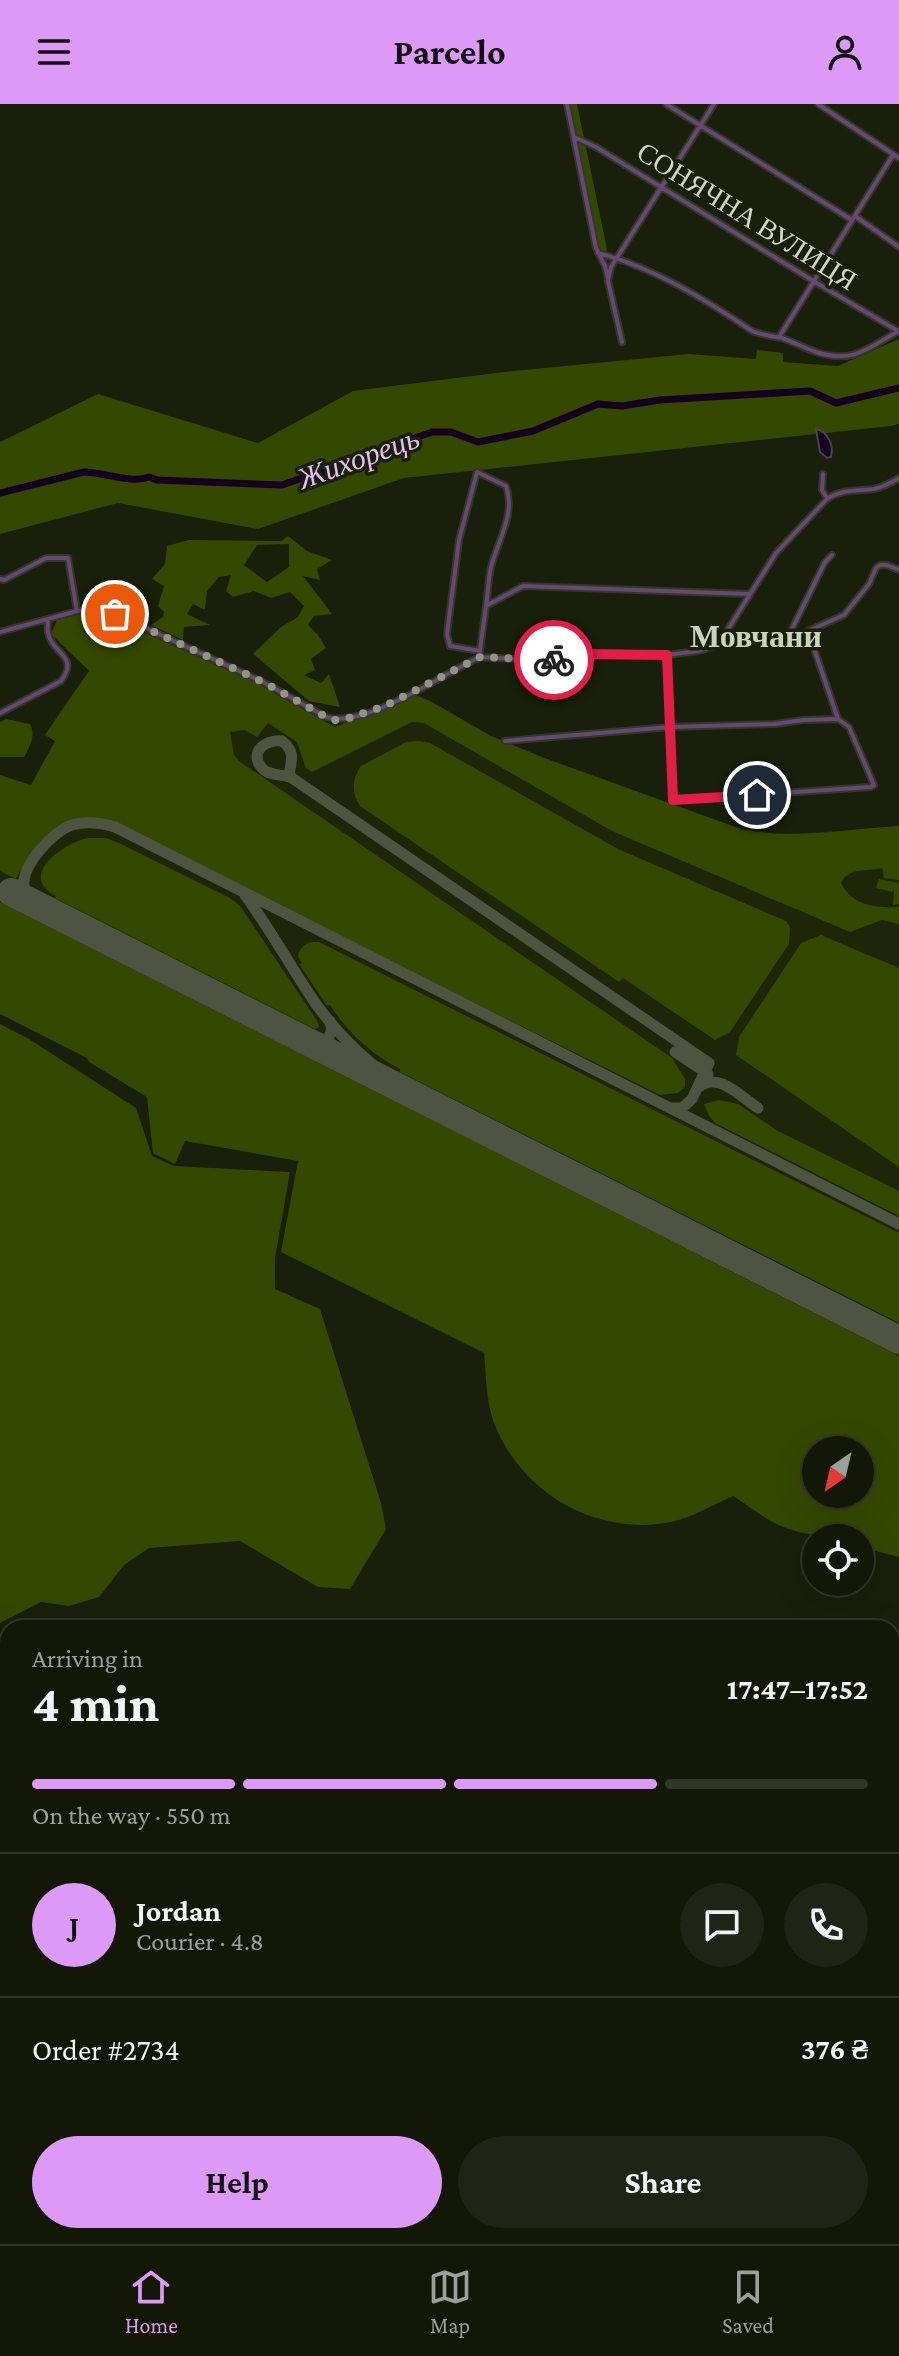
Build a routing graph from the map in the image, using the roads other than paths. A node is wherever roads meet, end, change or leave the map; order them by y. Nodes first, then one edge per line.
1 (567, 104) edge
2 (666, 104) edge
3 (714, 104) edge
4 (818, 104) edge
5 (700, 126) junction
6 (574, 137) junction
7 (893, 155) junction
8 (899, 158) edge
9 (661, 187) junction
10 (853, 218) junction
11 (899, 247) edge
12 (598, 253) junction
13 (615, 257) junction
14 (608, 281) junction
15 (815, 282) junction
16 (899, 331) edge
17 (779, 337) junction
18 (622, 342) dead end
19 (823, 474) dead end
20 (899, 478) edge
21 (827, 499) junction
22 (832, 555) dead end
23 (899, 570) edge
24 (0, 579) edge
25 (749, 594) junction
26 (486, 606) junction
27 (77, 611) junction
28 (48, 619) junction
29 (808, 631) junction
30 (0, 632) edge
31 (788, 637) junction
32 (726, 643) junction
33 (480, 654) junction
34 (667, 655) junction
35 (0, 713) edge
36 (838, 719) junction
37 (670, 727) junction
38 (505, 741) dead end

1 - 6 street
2 - 5 street
3 - 5 street
4 - 7 street
5 - 9 street
5 - 10 street
6 - 9 street, СОНЯЧНА ВУЛИЦЯ
6 - 12 street
7 - 8 street
7 - 10 street
9 - 13 street
9 - 15 street, СОНЯЧНА ВУЛИЦЯ
10 - 11 street
10 - 15 street
12 - 13 street
12 - 14 street
13 - 14 street
13 - 17 street
14 - 18 street
15 - 16 street, СОНЯЧНА ВУЛИЦЯ
15 - 17 street
16 - 17 street
19 - 21 street
20 - 21 street
21 - 25 street
22 - 31 street
23 - 29 street
24 - 27 street
25 - 26 street
25 - 32 street
26 - 33 street
26 - 33 street
27 - 28 street
27 - 33 street
28 - 30 street
28 - 35 street
29 - 31 street
29 - 36 street
31 - 32 street
32 - 34 street
33 - 34 street
34 - 37 street
36 - 37 street
36 - 37 street
37 - 38 street

